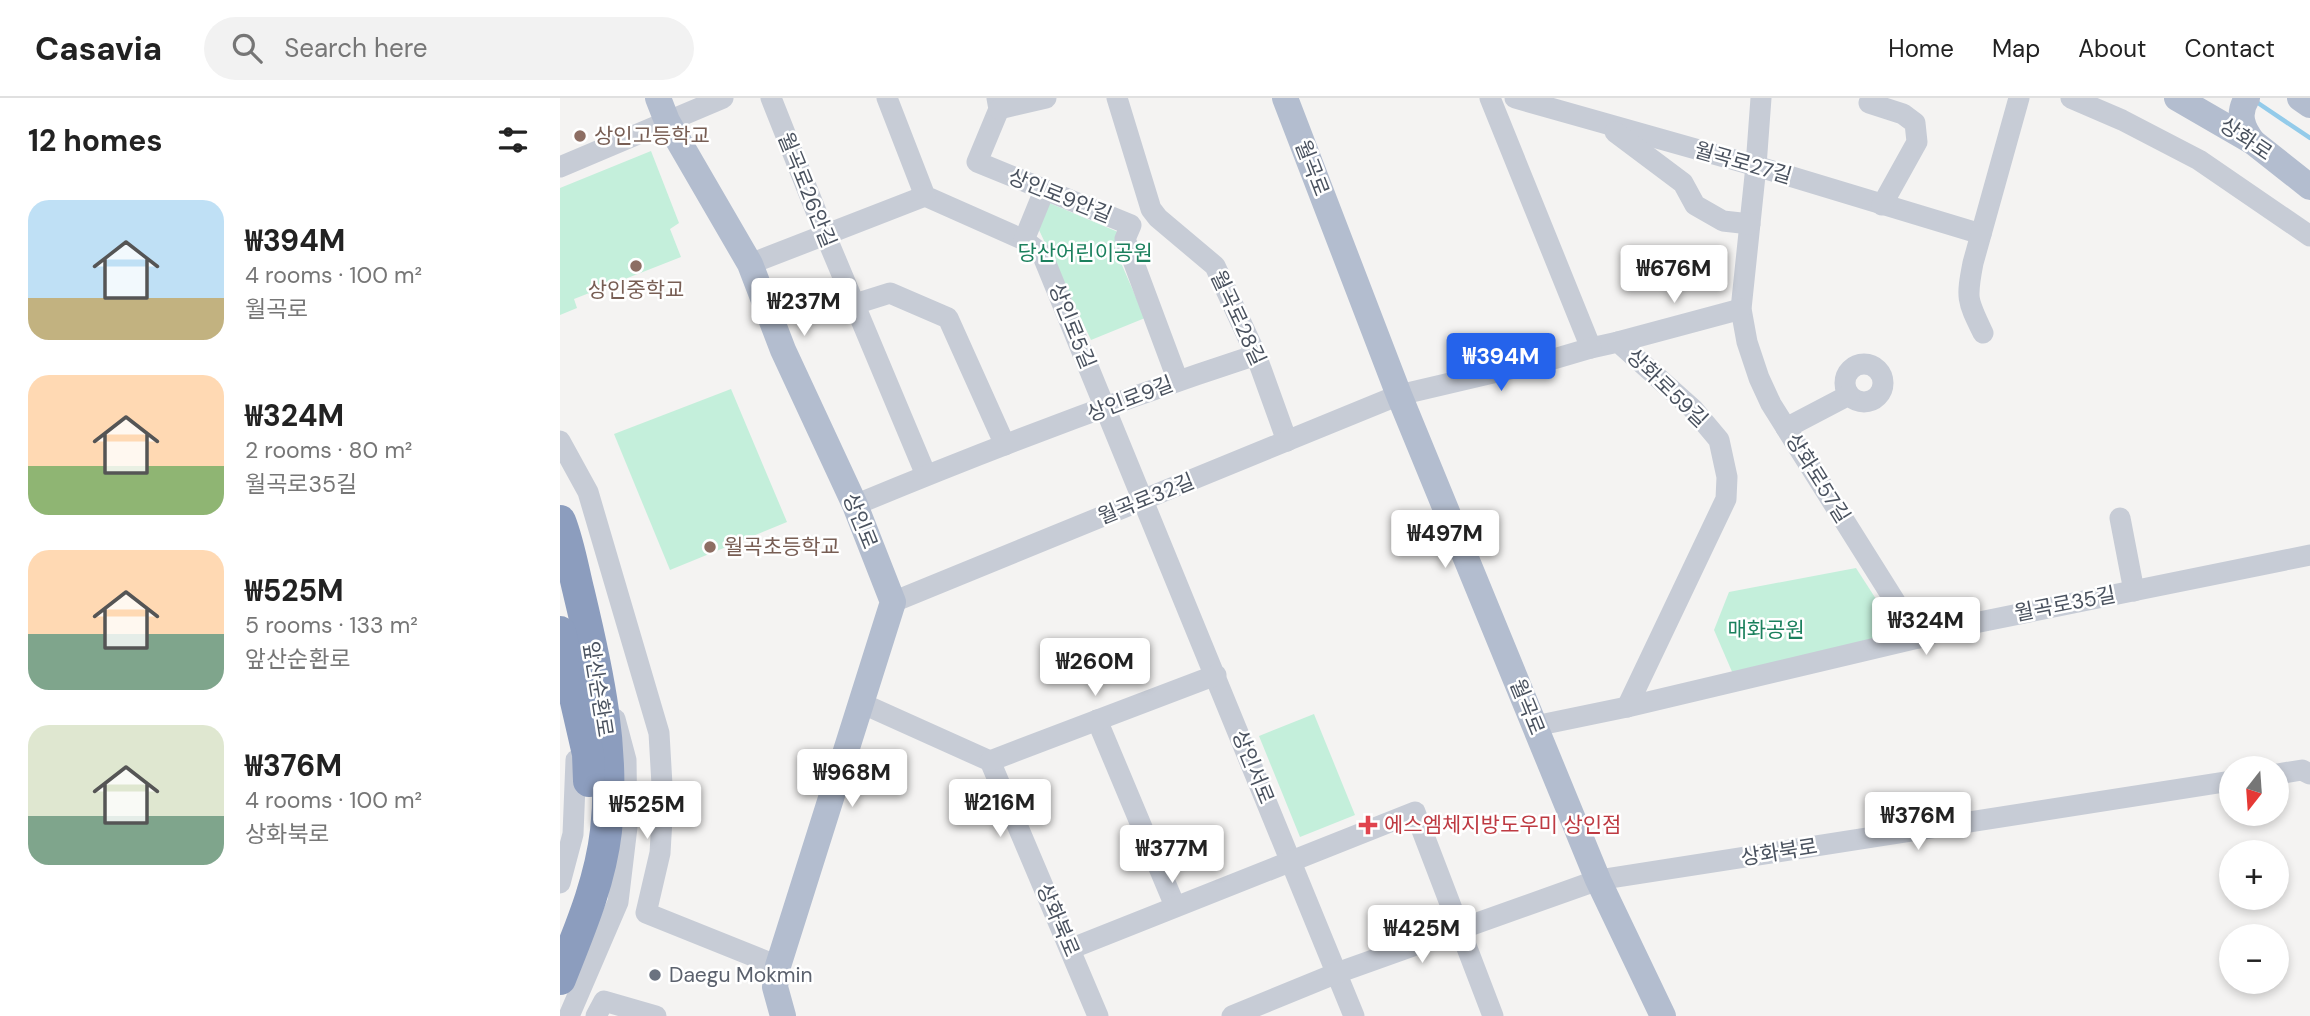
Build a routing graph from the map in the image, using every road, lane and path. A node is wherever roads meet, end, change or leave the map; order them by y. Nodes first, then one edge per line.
1 (723, 98) edge
2 (771, 98) edge
3 (887, 98) edge
4 (1046, 98) edge
5 (1117, 98) edge
6 (1285, 98) edge
7 (1490, 98) edge
8 (1515, 98) edge
9 (1761, 98) edge
10 (2019, 98) edge
11 (2071, 98) edge
12 (2247, 98) edge
13 (2300, 98) edge
14 (2193, 101) edge
15 (998, 103) edge
16 (1869, 103) dead end
17 (2310, 105) edge
18 (663, 110) edge
19 (1604, 124) junction
20 (2253, 142) junction
21 (1756, 166) junction
22 (560, 167) edge
23 (2310, 187) edge
24 (1044, 191) junction
25 (925, 196) junction
26 (1882, 205) junction
27 (1151, 209) junction
28 (1749, 224) junction
29 (1131, 225) junction
30 (825, 234) junction
31 (1981, 234) junction
32 (2310, 236) edge
33 (1024, 240) junction
34 (750, 264) junction
35 (855, 304) junction
36 (1741, 309) junction
37 (1983, 333) dead end
38 (1618, 342) junction
39 (1591, 348) junction
40 (1256, 355) junction
41 (1178, 381) junction
42 (1399, 395) junction
43 (1849, 395) dead end
44 (1106, 408) junction
45 (1786, 428) junction
46 (560, 441) edge
47 (1287, 441) junction
48 (1004, 445) junction
49 (926, 475) junction
50 (1142, 501) junction
51 (855, 505) junction
52 (2120, 518) dead end
53 (560, 521) edge
54 (2310, 555) edge
55 (2134, 591) junction
56 (893, 602) junction
57 (1918, 638) junction
58 (574, 650) edge
59 (1216, 675) junction
60 (861, 703) junction
61 (1627, 707) junction
62 (1097, 720) junction
63 (1535, 726) junction
64 (989, 761) junction
65 (2289, 772) edge
66 (2310, 774) edge
67 (2219, 783) edge
68 (1291, 860) junction
69 (1598, 880) junction
70 (560, 883) edge
71 (1175, 906) junction
72 (1459, 929) junction
73 (560, 937) edge
74 (1070, 949) junction
75 (778, 966) junction
76 (1336, 973) junction
77 (560, 979) edge
78 (569, 1016) edge
79 (597, 1016) edge
80 (656, 1016) edge
81 (783, 1016) edge
82 (1098, 1016) edge
83 (1232, 1016) edge
84 (1354, 1016) edge
85 (1493, 1016) edge
86 (1663, 1016) edge

1 - 18 street
2 - 30 street, 월곡로26안길
3 - 25 street
4 - 15 street
5 - 27 street, 월곡로28길
6 - 42 main road, 월곡로
7 - 39 street
8 - 19 street, 월곡로27길
9 - 21 street, 상화로57길
10 - 31 street
11 - 32 street
12 - 20 main road
13 - 17 main road
14 - 20 main road, 상화로
15 - 24 street, 상인로9안길
16 - 26 street
18 - 22 street
18 - 34 main road, 상인로
19 - 21 street, 월곡로27길
19 - 28 street, 월곡로27길
20 - 23 main road, 상화로
21 - 26 street, 월곡로27길
21 - 28 street, 상화로57길
24 - 29 street, 상인로9안길
24 - 33 street
25 - 30 street
25 - 33 street, 상인로5길
26 - 31 street, 월곡로27길
27 - 29 street
27 - 40 street, 월곡로28길
28 - 36 street, 상화로57길
29 - 41 street, 상인로9안길
30 - 34 street
30 - 35 street, 월곡로26안길
31 - 37 street
33 - 44 street, 상인로5길
34 - 51 main road, 상인로
35 - 48 street
35 - 49 street, 월곡로26안길
36 - 38 street
36 - 45 street, 상화로57길
38 - 39 street, 상화로59길
38 - 61 street, 상화로59길
39 - 42 street
40 - 41 street, 상인로9길
40 - 47 street, 월곡로28길
41 - 44 street, 상인로9길
42 - 47 street, 월곡로32길
42 - 63 main road, 월곡로
43 - 45 street
44 - 48 street, 상인로9길
44 - 50 street, 상인로5길
45 - 57 street, 상화로57길
46 - 75 street
47 - 50 street, 월곡로32길
48 - 49 street, 상인로9길
49 - 51 street, 상인로9길
50 - 56 street, 월곡로32길
50 - 59 street, 상인서로
51 - 56 main road, 상인로
52 - 55 street
53 - 58 highway, 앞산순환로
54 - 55 street, 월곡로35길
55 - 57 street, 월곡로35길
56 - 60 main road
57 - 61 street, 월곡로35길
58 - 70 street
58 - 73 highway, 앞산순환로
58 - 77 highway, 앞산순환로
58 - 78 street
59 - 62 street
59 - 68 street, 상인서로
60 - 64 street
60 - 75 main road
61 - 63 street, 월곡로35길
62 - 64 street
62 - 71 street
63 - 69 main road, 월곡로
64 - 74 street, 상화북로
65 - 66 street
67 - 69 street, 상화북로
68 - 71 street
68 - 72 street
68 - 76 street, 상인서로
69 - 72 street, 상화북로
69 - 86 main road, 월곡로
71 - 74 street
72 - 76 street, 상화북로
72 - 85 street
74 - 82 street, 상화북로
75 - 81 main road
76 - 83 street, 상화북로
76 - 84 street, 상인서로
79 - 80 street

